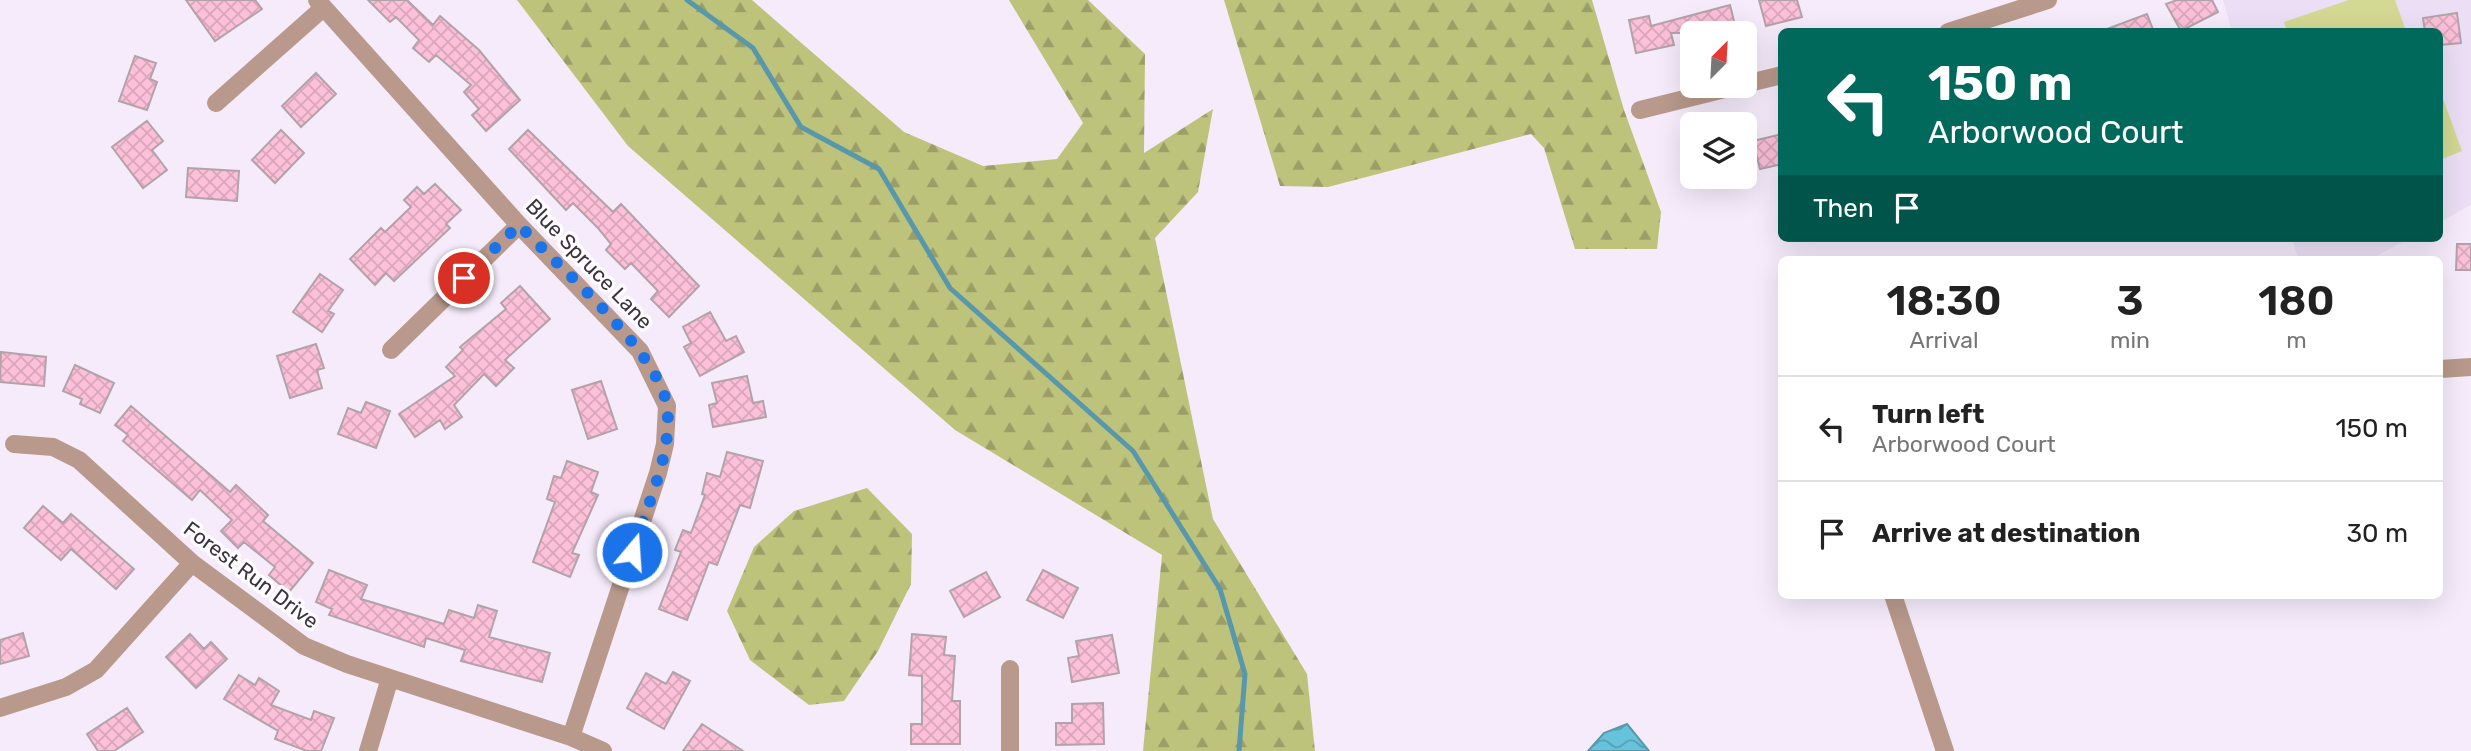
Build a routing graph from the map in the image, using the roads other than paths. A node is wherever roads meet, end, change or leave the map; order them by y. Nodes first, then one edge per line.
1 (2048, 0) edge
2 (319, 5) edge
3 (1960, 28) edge
4 (1778, 76) edge
5 (1757, 81) edge
6 (1688, 98) edge
7 (216, 103) dead end
8 (1640, 110) dead end
9 (519, 225) junction
10 (391, 350) dead end
11 (2471, 367) edge
12 (2443, 369) edge
13 (13, 444) dead end
14 (192, 563) junction
15 (1894, 599) edge
16 (1010, 669) dead end
17 (390, 678) junction
18 (0, 708) edge
19 (571, 737) junction
20 (368, 751) edge
21 (603, 751) edge
22 (1010, 751) edge
23 (1945, 751) edge

1 - 3 street
2 - 7 street
2 - 9 street, Blue Spruce Lane
4 - 5 street
6 - 8 street
9 - 10 street
9 - 19 street, Blue Spruce Lane
11 - 12 street
13 - 14 street, Forest Run Drive
14 - 17 street, Forest Run Drive
14 - 18 street
15 - 23 street
16 - 22 street
17 - 19 street, Forest Run Drive
17 - 20 street
19 - 21 street, Forest Run Drive

